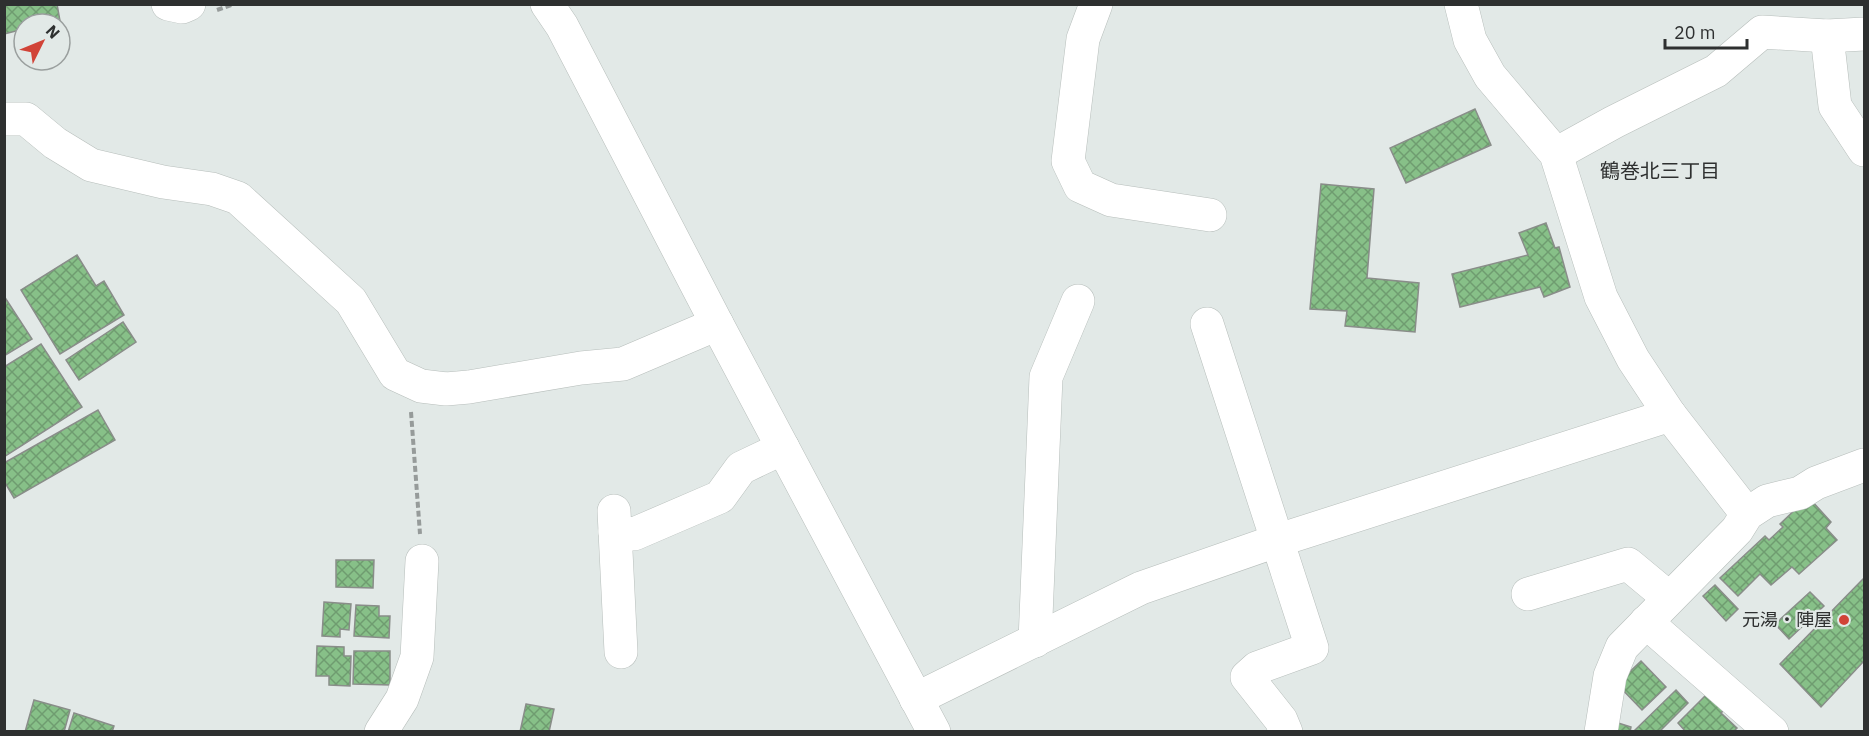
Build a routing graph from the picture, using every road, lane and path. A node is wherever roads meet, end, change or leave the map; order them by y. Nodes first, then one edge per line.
1 (168, 4) edge
2 (189, 4) edge
3 (547, 4) edge
4 (1096, 4) edge
5 (1461, 4) edge
6 (1864, 34) edge
7 (1827, 36) junction
8 (15, 119) edge
9 (1864, 150) edge
10 (1556, 154) junction
11 (1210, 215) dead end
12 (1078, 301) dead end
13 (717, 324) junction
14 (1208, 324) dead end
15 (408, 382) junction
16 (1670, 415) junction
17 (783, 448) junction
18 (1864, 465) edge
19 (1747, 514) junction
20 (1276, 541) junction
21 (422, 561) joint
22 (1528, 594) dead end
23 (1669, 598) junction
24 (1646, 622) junction
25 (1035, 641) junction
26 (621, 652) dead end
27 (916, 699) junction
28 (381, 732) edge
29 (934, 732) edge
30 (1286, 732) edge
31 (1601, 732) edge
32 (1772, 732) edge

1 - 2 street
3 - 13 street
4 - 11 street
5 - 10 street
6 - 7 street
7 - 9 street
7 - 10 street
8 - 15 street
10 - 16 street
12 - 25 street
13 - 15 street
13 - 17 street
14 - 20 street
15 - 21 path
16 - 19 street
16 - 20 street
17 - 26 street
17 - 27 street
18 - 19 street
19 - 23 street
20 - 25 street
20 - 30 street
21 - 28 street
22 - 23 street
23 - 24 street
24 - 31 street
24 - 32 street
25 - 27 street
27 - 29 street

